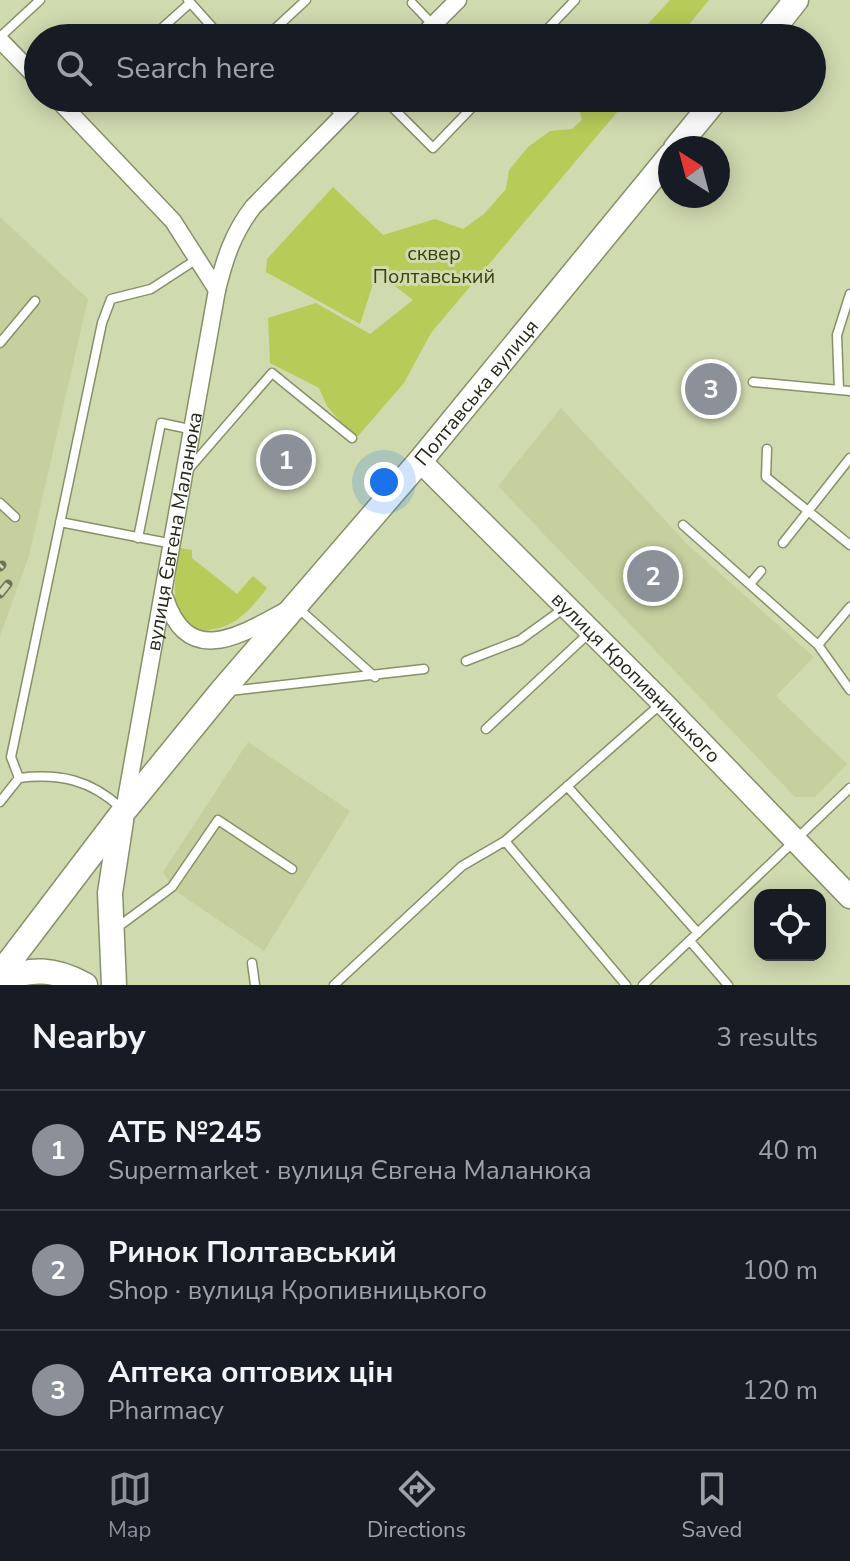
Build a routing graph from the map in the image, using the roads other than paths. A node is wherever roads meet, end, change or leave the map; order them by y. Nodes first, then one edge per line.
1 (40, 0) edge
2 (306, 0) edge
3 (458, 0) edge
4 (575, 0) edge
5 (796, 0) edge
6 (189, 1) edge
7 (412, 3) dead end
8 (165, 24) edge
9 (209, 24) edge
10 (280, 24) edge
11 (432, 24) edge
12 (434, 24) edge
13 (552, 24) edge
14 (777, 24) edge
15 (0, 38) edge
16 (24, 64) edge
17 (69, 112) edge
18 (338, 112) edge
19 (346, 112) edge
20 (397, 112) edge
21 (468, 112) edge
22 (706, 112) edge
23 (342, 116) junction
24 (686, 136) edge
25 (658, 171) edge
26 (199, 258) junction
27 (217, 290) junction
28 (850, 294) edge
29 (35, 301) dead end
30 (0, 343) edge
31 (753, 382) dead end
32 (839, 390) junction
33 (850, 391) edge
34 (194, 430) junction
35 (352, 438) dead end
36 (767, 449) dead end
37 (850, 458) edge
38 (420, 461) junction
39 (187, 472) junction
40 (0, 503) edge
41 (808, 511) junction
42 (15, 517) dead end
43 (60, 522) junction
44 (683, 525) dead end
45 (138, 538) junction
46 (783, 543) dead end
47 (174, 544) junction
48 (850, 545) edge
49 (761, 571) dead end
50 (750, 584) junction
51 (165, 597) junction
52 (295, 605) junction
53 (566, 606) junction
54 (850, 607) edge
55 (591, 631) junction
56 (818, 645) junction
57 (466, 661) dead end
58 (424, 669) dead end
59 (375, 677) junction
60 (850, 690) edge
61 (221, 692) junction
62 (662, 702) junction
63 (486, 729) dead end
64 (19, 778) junction
65 (567, 786) junction
66 (850, 788) edge
67 (0, 802) edge
68 (124, 811) junction
69 (797, 840) junction
70 (505, 841) junction
71 (292, 869) dead end
72 (850, 897) edge
73 (111, 932) junction
74 (698, 933) junction
75 (690, 941) junction
76 (252, 963) dead end
77 (0, 974) edge
78 (0, 982) edge
79 (85, 985) edge
80 (114, 985) edge
81 (255, 985) edge
82 (334, 985) edge
83 (626, 985) edge
84 (643, 985) edge
85 (728, 985) edge

1 - 15 lane
2 - 10 lane
3 - 12 street
4 - 13 lane
5 - 14 main road
6 - 8 lane
6 - 9 lane
7 - 11 lane
15 - 16 street
17 - 26 street
18 - 23 lane
19 - 23 street, вулиця Євгена Маланюка
20 - 21 lane
22 - 24 main road
23 - 27 street, вулиця Євгена Маланюка
25 - 38 main road, Полтавська вулиця
26 - 27 street
26 - 43 lane
27 - 34 street, вулиця Євгена Маланюка
28 - 32 lane
29 - 30 lane
31 - 32 lane
32 - 33 lane
34 - 39 street, вулиця Євгена Маланюка
34 - 45 lane
35 - 39 lane
36 - 41 lane
37 - 41 lane
38 - 52 main road, Полтавська вулиця
38 - 53 main road, вулиця Кропивницького
39 - 47 street, вулиця Євгена Маланюка
40 - 42 lane
41 - 46 lane
41 - 48 lane
43 - 45 lane
43 - 64 lane
44 - 50 lane
45 - 47 lane
47 - 51 street, вулиця Євгена Маланюка
49 - 50 lane
50 - 56 lane
51 - 52 street
51 - 68 street, вулиця Євгена Маланюка
52 - 59 lane
52 - 61 main road, Полтавська вулиця
53 - 55 main road, вулиця Кропивницького
53 - 57 lane
54 - 56 lane
55 - 62 main road, вулиця Кропивницького
55 - 63 lane
56 - 60 lane
58 - 59 lane
59 - 61 lane
61 - 68 main road, Полтавська вулиця
62 - 65 lane
62 - 69 main road, вулиця Кропивницького
64 - 67 lane
64 - 68 lane
65 - 70 lane
65 - 74 lane
66 - 69 lane
68 - 73 main road
68 - 77 main road, вулиця Євгена Маланюка
69 - 72 main road, вулиця Кропивницького
69 - 74 lane
70 - 82 lane
70 - 83 lane
71 - 73 lane
73 - 80 main road
74 - 75 lane
75 - 84 lane
75 - 85 lane
76 - 81 lane
78 - 79 main road

